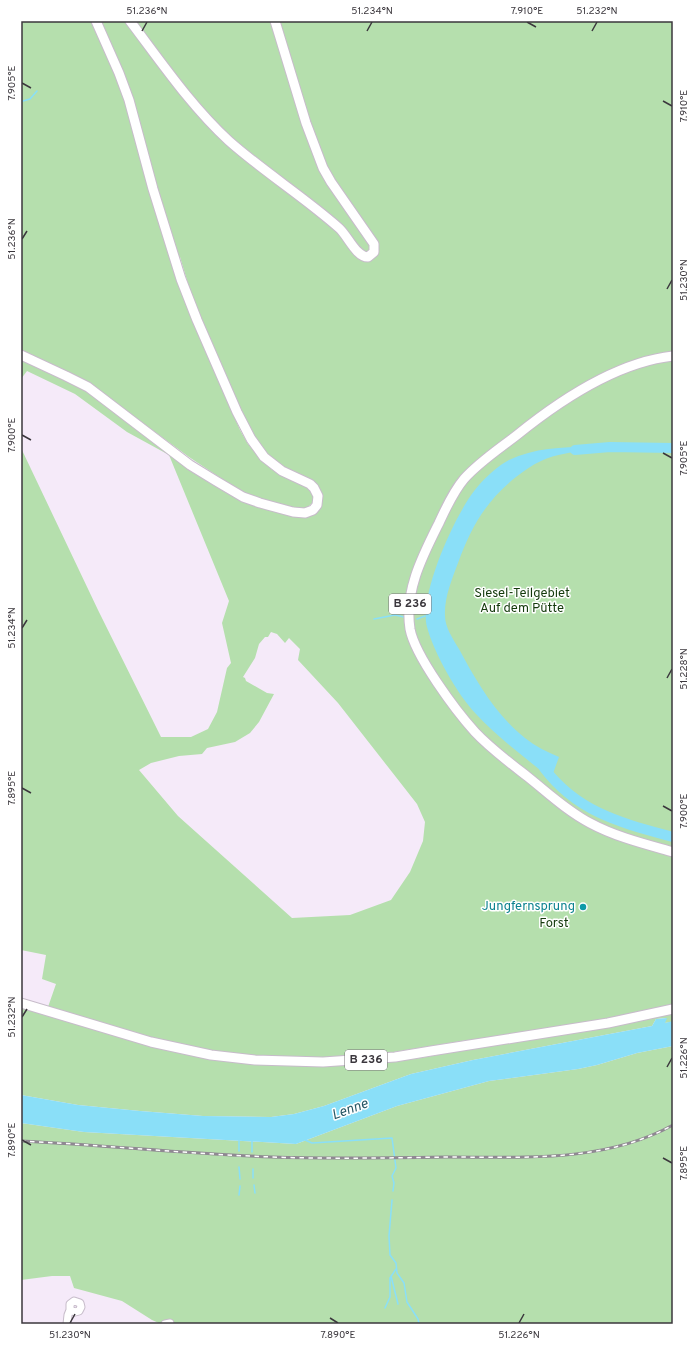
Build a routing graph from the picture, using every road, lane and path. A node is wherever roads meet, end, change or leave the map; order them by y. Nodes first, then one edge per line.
1 (96, 21) edge
2 (130, 21) edge
3 (275, 21) edge
4 (22, 356) edge
5 (673, 356) edge
6 (673, 852) edge
7 (21, 1003) edge
8 (673, 1009) edge
9 (70, 1310) dead end
10 (67, 1324) edge

1 - 4 main road
2 - 3 main road
5 - 6 main road, B 236
7 - 8 main road, B 236
9 - 10 street

